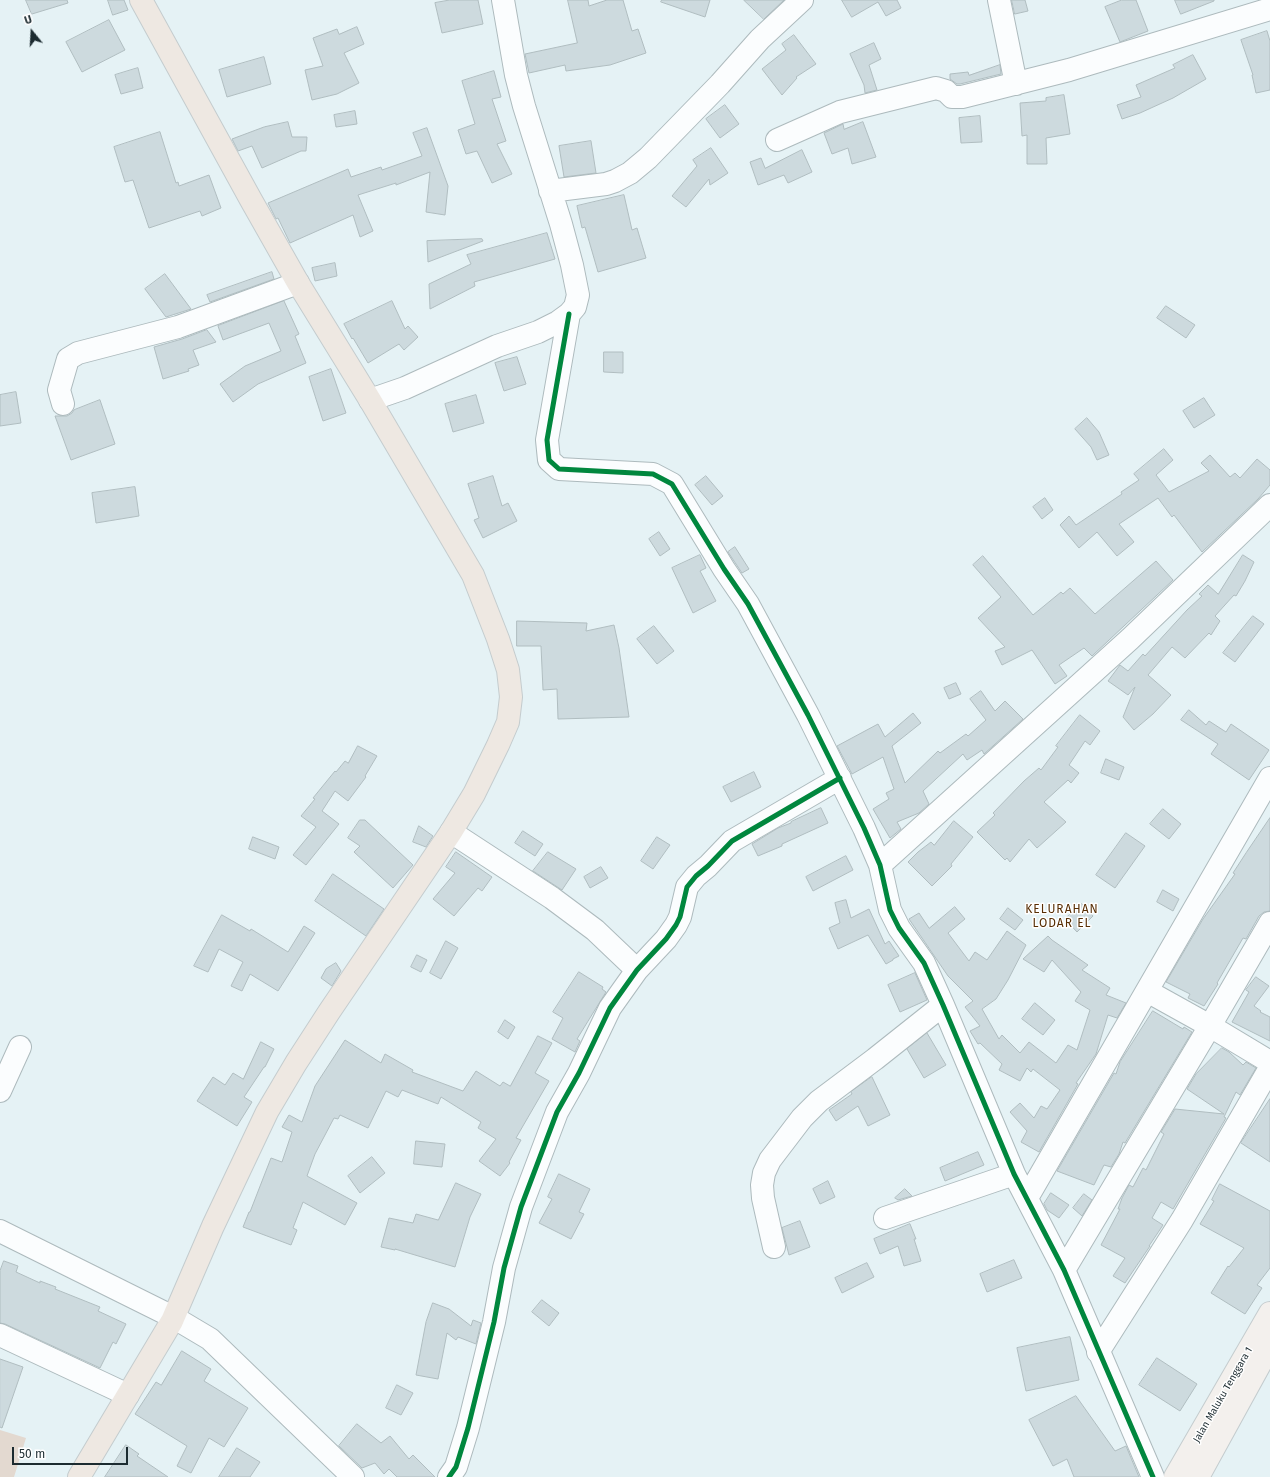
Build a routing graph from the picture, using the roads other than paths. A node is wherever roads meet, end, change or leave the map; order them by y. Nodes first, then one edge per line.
1 (141, 0) edge
2 (503, 0) edge
3 (802, 0) edge
4 (999, 0) edge
5 (1270, 9) edge
6 (1016, 84) junction
7 (777, 140) dead end
8 (550, 191) junction
9 (298, 283) junction
10 (569, 314) junction
11 (370, 400) junction
12 (63, 404) dead end
13 (1270, 505) edge
14 (840, 778) junction
15 (1270, 778) edge
16 (1263, 805) edge
17 (451, 832) junction
18 (880, 865) junction
19 (1270, 923) edge
20 (637, 970) junction
21 (1147, 991) junction
22 (943, 1005) junction
23 (1210, 1026) junction
24 (20, 1047) dead end
25 (1270, 1062) edge
26 (1270, 1068) edge
27 (0, 1091) edge
28 (1014, 1174) junction
29 (1027, 1198) junction
30 (885, 1218) dead end
31 (0, 1231) edge
32 (774, 1246) dead end
33 (1064, 1270) junction
34 (1270, 1313) edge
35 (173, 1317) junction
36 (0, 1335) edge
37 (1270, 1346) edge
38 (1098, 1352) junction
39 (128, 1395) junction
40 (79, 1477) edge
41 (336, 1477) edge
42 (353, 1477) edge
43 (449, 1477) edge
44 (1153, 1477) edge
45 (1175, 1477) edge
46 (1198, 1477) edge

1 - 9 highway
2 - 8 street
3 - 8 street
4 - 6 street
5 - 6 street
6 - 7 street
8 - 10 street
9 - 11 highway
9 - 12 street
10 - 11 street
10 - 14 street
11 - 17 highway
13 - 18 street
14 - 18 street
14 - 20 street
15 - 16 street
16 - 21 street
17 - 20 street
17 - 35 highway
18 - 22 street
19 - 23 street
20 - 43 street
21 - 23 street
21 - 29 street
22 - 28 street
22 - 32 street
23 - 25 street
23 - 33 street
24 - 27 street
26 - 38 street
28 - 29 street
28 - 30 street
29 - 33 street
31 - 35 street
33 - 38 street
34 - 45 main road, Jalan Maluku Tenggara 1
35 - 39 highway
35 - 41 street
35 - 42 street
36 - 39 street
37 - 46 main road, Jalan Maluku Tenggara 1
38 - 44 street
39 - 40 highway

